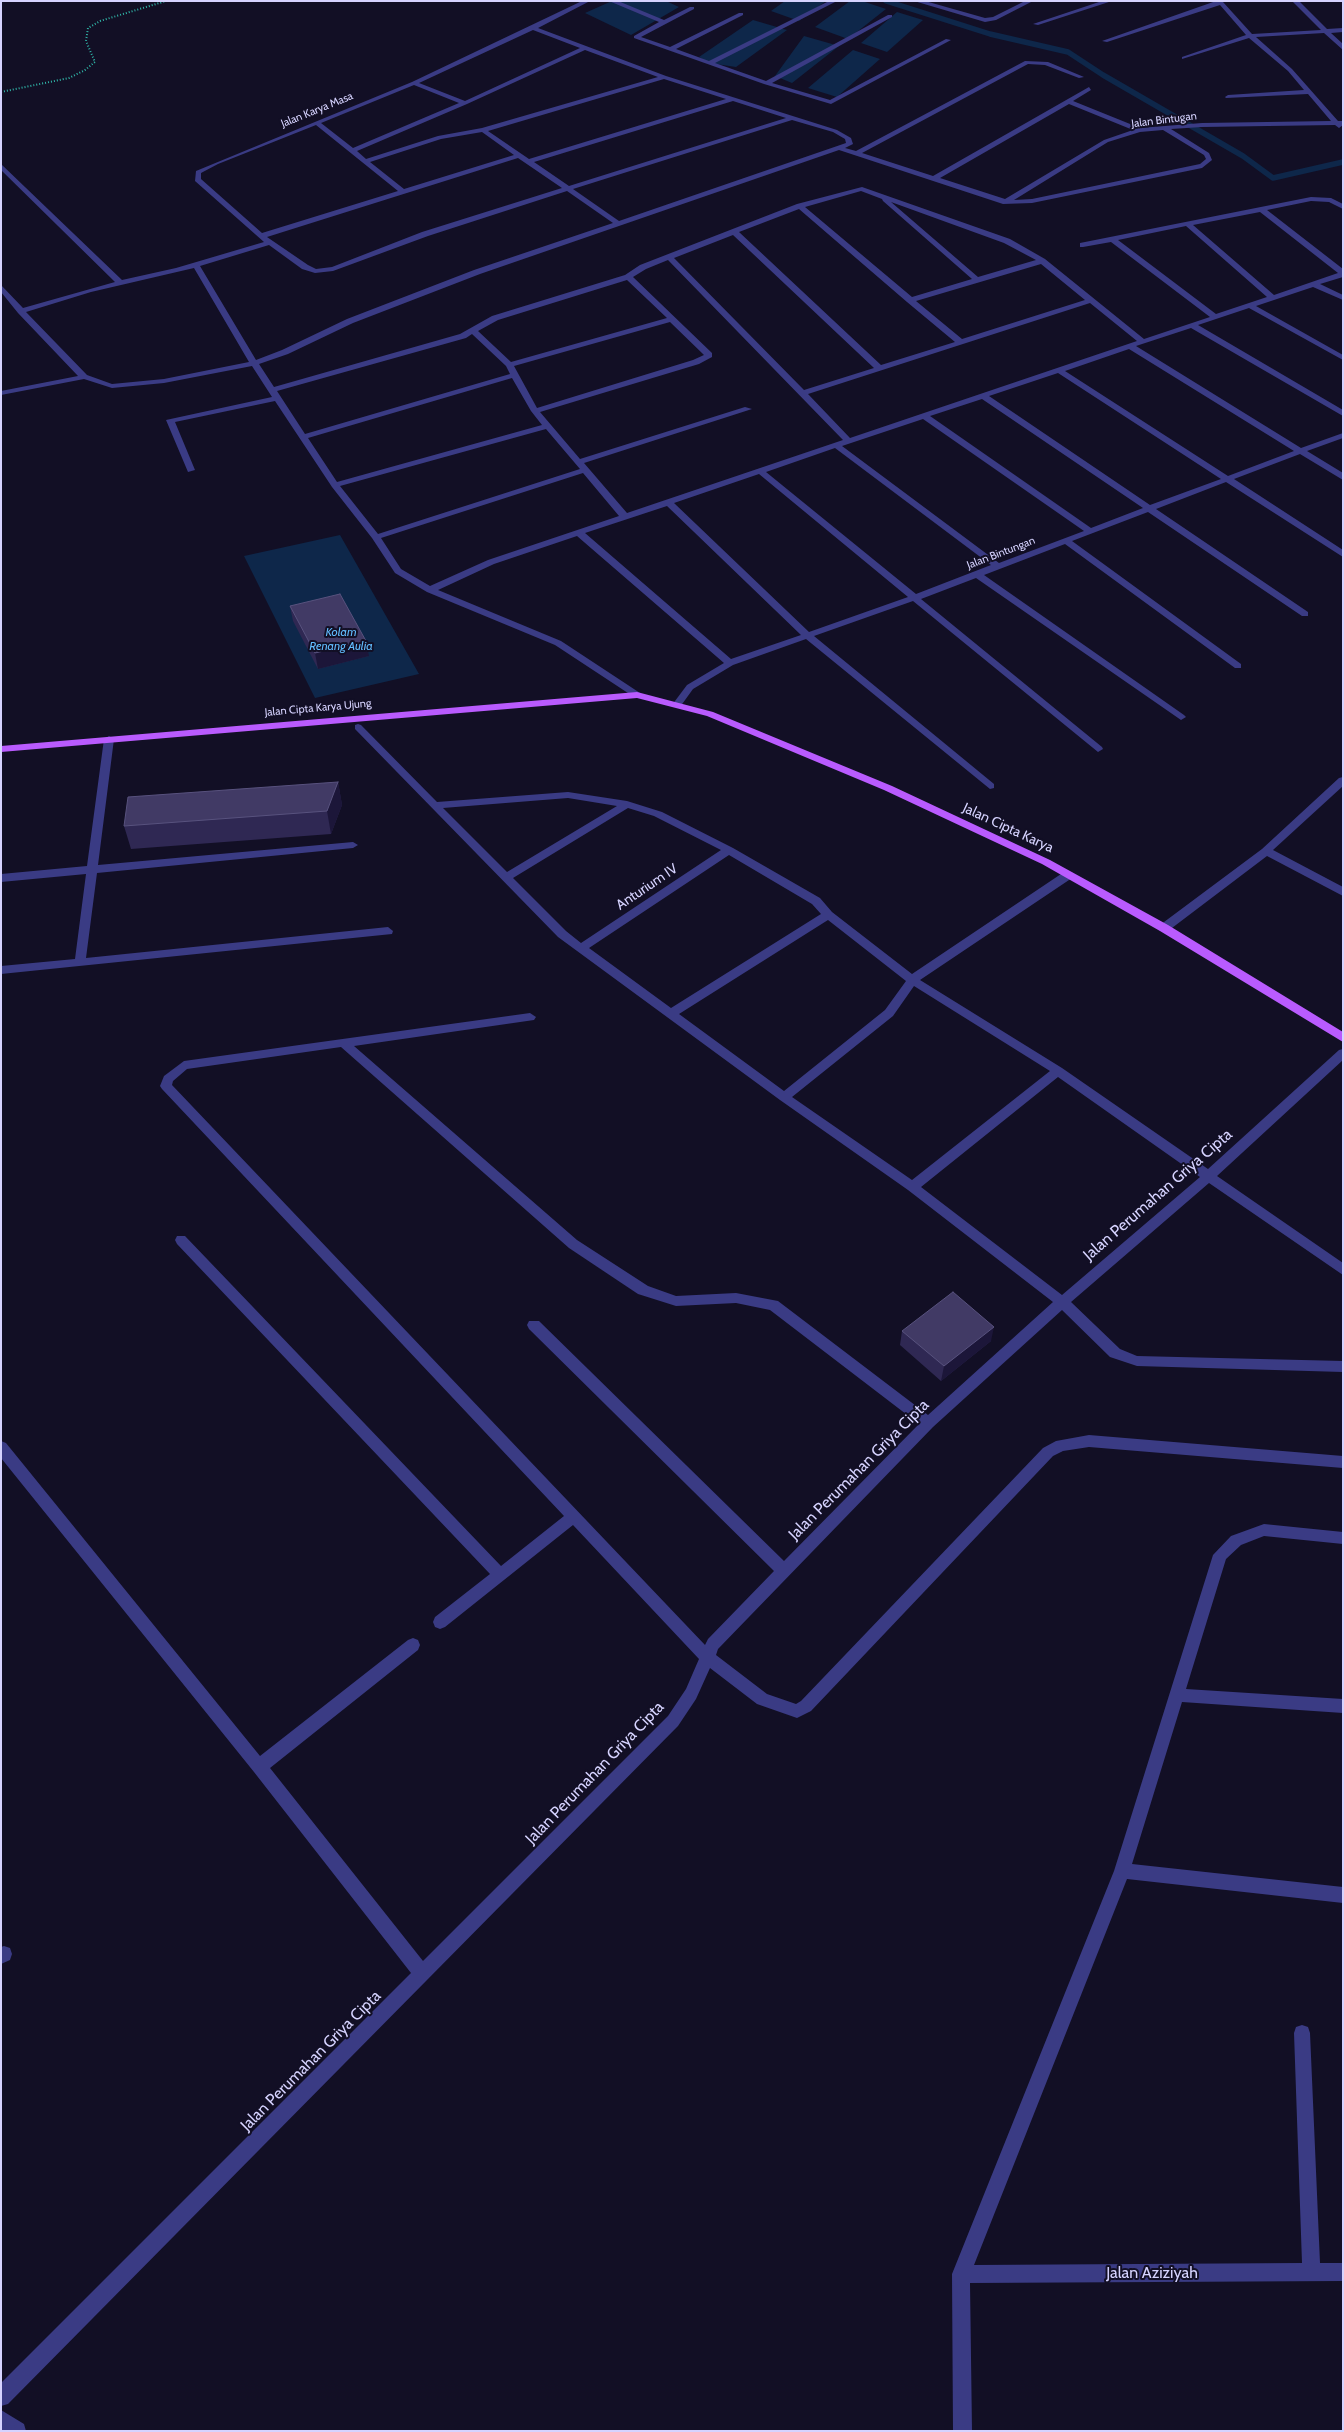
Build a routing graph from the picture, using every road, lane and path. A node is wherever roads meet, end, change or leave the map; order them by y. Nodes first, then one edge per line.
1 (166, 1) edge
2 (587, 1) edge
3 (612, 1) edge
4 (834, 1) edge
5 (917, 1) edge
6 (940, 1) edge
7 (1030, 1) edge
8 (1109, 1) edge
9 (1295, 1) edge
10 (1220, 2) edge
11 (931, 5) junction
12 (692, 8) dead end
13 (741, 14) dead end
14 (890, 16) dead end
15 (664, 22) junction
16 (1036, 24) dead end
17 (533, 28) junction
18 (1343, 30) edge
19 (1327, 31) junction
20 (1250, 36) junction
21 (948, 40) dead end
22 (1104, 41) dead end
23 (586, 47) junction
24 (1343, 48) edge
25 (671, 49) junction
26 (1184, 58) dead end
27 (709, 63) junction
28 (664, 77) junction
29 (1081, 77) dead end
30 (414, 83) junction
31 (766, 83) junction
32 (1089, 89) dead end
33 (1, 92) edge
34 (1309, 92) junction
35 (1228, 97) dead end
36 (732, 99) junction
37 (1068, 101) junction
38 (465, 103) junction
39 (794, 117) junction
40 (316, 122) junction
41 (1340, 123) edge
42 (1164, 128) junction
43 (483, 130) junction
44 (1139, 130) junction
45 (1343, 130) edge
46 (839, 148) junction
47 (352, 150) junction
48 (520, 154) junction
49 (856, 154) junction
50 (365, 161) junction
51 (529, 161) junction
52 (1, 166) edge
53 (935, 178) junction
54 (567, 188) junction
55 (402, 191) junction
56 (879, 195) junction
57 (1006, 202) junction
58 (800, 206) junction
59 (1343, 207) edge
60 (1262, 210) junction
61 (616, 222) junction
62 (1187, 224) junction
63 (734, 232) junction
64 (261, 236) junction
65 (1112, 239) junction
66 (271, 242) junction
67 (1083, 245) dead end
68 (669, 257) junction
69 (1042, 261) junction
70 (196, 265) junction
71 (1343, 274) edge
72 (628, 277) junction
73 (977, 280) junction
74 (120, 283) junction
75 (1314, 284) junction
76 (1, 287) edge
77 (1272, 297) junction
78 (1343, 298) edge
79 (910, 300) junction
80 (1092, 300) junction
81 (1250, 306) junction
82 (21, 311) junction
83 (1215, 317) junction
84 (673, 319) junction
85 (1192, 325) junction
86 (473, 331) junction
87 (1143, 342) junction
88 (961, 343) junction
89 (1130, 346) junction
90 (1343, 358) edge
91 (255, 363) junction
92 (509, 366) junction
93 (880, 369) junction
94 (1059, 370) junction
95 (515, 375) junction
96 (84, 377) junction
97 (1, 393) edge
98 (803, 393) junction
99 (276, 394) junction
100 (983, 396) junction
101 (748, 409) dead end
102 (534, 411) junction
103 (1343, 414) edge
104 (924, 416) junction
105 (547, 426) junction
106 (1343, 435) edge
107 (303, 437) junction
108 (849, 440) junction
109 (837, 446) junction
110 (1300, 451) junction
111 (578, 462) junction
112 (191, 470) dead end
113 (586, 470) junction
114 (760, 471) junction
115 (1343, 478) edge
116 (1227, 479) junction
117 (335, 485) junction
118 (668, 502) junction
119 (1149, 508) junction
120 (625, 517) junction
121 (1090, 531) junction
122 (579, 532) junction
123 (376, 537) junction
124 (1065, 540) junction
125 (1343, 554) edge
126 (998, 566) junction
127 (977, 574) junction
128 (430, 590) junction
129 (914, 598) junction
130 (1305, 614) dead end
131 (807, 635) junction
132 (730, 663) junction
133 (1238, 666) dead end
134 (637, 695) junction
135 (677, 705) junction
136 (1181, 717) dead end
137 (358, 727) dead end
138 (109, 739) junction
139 (1, 749) edge
140 (1098, 749) dead end
141 (1343, 780) edge
142 (990, 786) dead end
143 (627, 804) junction
144 (435, 805) junction
145 (353, 845) dead end
146 (729, 850) junction
147 (1266, 851) junction
148 (92, 870) junction
149 (1068, 875) junction
150 (1, 878) edge
151 (506, 878) junction
152 (1343, 892) edge
153 (828, 915) junction
154 (1164, 928) junction
155 (388, 931) dead end
156 (581, 948) junction
157 (80, 961) junction
158 (1, 970) edge
159 (912, 980) junction
160 (671, 1014) junction
161 (530, 1017) dead end
162 (1343, 1038) edge
163 (344, 1043) junction
164 (1343, 1053) edge
165 (1058, 1071) junction
166 (784, 1096) junction
167 (1209, 1176) junction
168 (912, 1187) junction
169 (181, 1240) dead end
170 (1343, 1270) edge
171 (1062, 1302) junction
172 (534, 1325) dead end
173 (1343, 1367) edge
174 (928, 1423) junction
175 (1, 1447) edge
176 (1343, 1462) edge
177 (573, 1517) junction
178 (1343, 1538) edge
179 (783, 1570) junction
180 (500, 1575) junction
181 (440, 1622) dead end
182 (414, 1645) dead end
183 (707, 1657) junction
184 (1176, 1695) junction
185 (1343, 1706) edge
186 (259, 1766) junction
187 (1122, 1871) junction
188 (1343, 1896) edge
189 (422, 1974) junction
190 (1302, 2033) dead end
191 (1311, 2272) junction
192 (1343, 2272) edge
193 (961, 2274) junction
194 (1, 2397) edge
195 (1, 2419) edge
196 (17, 2431) edge
197 (963, 2431) edge

1 - 33 path
2 - 17 street, Jalan Karya Masa
3 - 15 street
4 - 27 street
5 - 11 street
6 - 11 street
7 - 11 street
8 - 16 street
9 - 19 street
10 - 20 street
10 - 22 street
12 - 15 street
13 - 25 street
14 - 31 street
15 - 25 street
17 - 23 street
17 - 30 street, Jalan Karya Masa
18 - 19 street
19 - 20 street
19 - 24 street
20 - 26 street
20 - 34 street
21 - 31 street
23 - 28 street
23 - 38 street
25 - 27 street
27 - 31 street
28 - 36 street
28 - 43 street
29 - 49 street
30 - 38 street
30 - 40 street, Jalan Karya Masa
32 - 37 street
34 - 35 street
34 - 41 street
36 - 39 street
36 - 51 street
37 - 44 street
37 - 53 street
38 - 47 street
39 - 46 street
39 - 54 street
40 - 47 street
40 - 64 street, Jalan Karya Masa
41 - 42 street, Jalan Bintugan
41 - 45 street
42 - 44 street, Jalan Bintugan
42 - 57 street
43 - 48 street
43 - 50 street
44 - 57 street, Jalan Bintugan
46 - 49 street
46 - 61 street
47 - 50 street
48 - 51 street
48 - 55 street
49 - 53 street
50 - 55 street
51 - 54 street
52 - 74 street
53 - 57 street
54 - 61 street
54 - 66 street, Jalan Karya Masa
55 - 64 street
56 - 58 street
56 - 69 street
56 - 73 street
58 - 63 street
58 - 79 street
59 - 60 street
60 - 62 street
60 - 71 street
61 - 91 street
62 - 65 street
62 - 77 street
63 - 68 street
63 - 93 street
64 - 66 street, Jalan Karya Masa
65 - 67 street
65 - 83 street
66 - 70 street
68 - 72 street
68 - 98 street
69 - 73 street
69 - 80 street
70 - 74 street
70 - 91 street
71 - 75 street
72 - 84 street
72 - 86 street
73 - 79 street
74 - 82 street
75 - 77 street
75 - 78 street
76 - 82 street
77 - 81 street
79 - 88 street
80 - 87 street
80 - 88 street
81 - 83 street
81 - 90 street
82 - 96 street
83 - 85 street
84 - 92 street
84 - 102 street
85 - 87 street
85 - 103 street
86 - 92 street
86 - 99 street
87 - 89 street
88 - 93 street
89 - 94 street
89 - 110 street
91 - 96 street
91 - 99 street
92 - 95 street
93 - 98 street
94 - 100 street
94 - 116 street
95 - 102 street
95 - 107 street
96 - 97 street
98 - 108 street
99 - 107 street
99 - 112 street
100 - 104 street
100 - 119 street
101 - 111 street
102 - 105 street
104 - 108 street
104 - 121 street
105 - 111 street
105 - 117 street
106 - 110 street, Jalan Bintungan
107 - 117 street
108 - 109 street
109 - 114 street
109 - 126 street
110 - 115 street
110 - 116 street, Jalan Bintungan
111 - 113 street
113 - 120 street
113 - 123 street
114 - 118 street
114 - 129 street
116 - 119 street, Jalan Bintungan
116 - 125 street
117 - 123 street
118 - 120 street
118 - 131 street
119 - 121 street, Jalan Bintungan
119 - 130 street
120 - 122 street
121 - 124 street, Jalan Bintungan
122 - 128 street
122 - 132 street
123 - 128 street
124 - 126 street, Jalan Bintungan
124 - 133 street
126 - 127 street, Jalan Bintungan
127 - 129 street, Jalan Bintungan
127 - 136 street
128 - 134 street
129 - 131 street, Jalan Bintungan
129 - 140 street
131 - 132 street, Jalan Bintungan
131 - 142 street
132 - 135 street, Jalan Bintungan
134 - 135 main road, Jalan Cipta Karya
134 - 138 main road, Jalan Cipta Karya Ujung
135 - 149 main road, Jalan Cipta Karya
137 - 144 street
138 - 139 main road, Jalan Cipta Karya Ujung
138 - 148 street
141 - 147 street
143 - 144 street
143 - 146 street
143 - 151 street
144 - 151 street
145 - 148 street
146 - 153 street
146 - 156 street, Anturium IV
147 - 152 street
147 - 154 street
148 - 150 street
148 - 157 street
149 - 154 main road, Jalan Cipta Karya
149 - 159 street
151 - 156 street
153 - 159 street
153 - 160 street
154 - 162 main road, Jalan Cipta Karya
155 - 157 street
156 - 160 street
157 - 158 street
159 - 165 street
159 - 166 street
160 - 166 street
161 - 163 street
163 - 174 street
163 - 177 street
164 - 167 street, Jalan Perumahan Griya Cipta
165 - 167 street
165 - 168 street
166 - 168 street
167 - 170 street
167 - 171 street, Jalan Perumahan Griya Cipta
168 - 171 street
169 - 180 street
171 - 173 street
171 - 174 street, Jalan Perumahan Griya Cipta
172 - 179 street
174 - 179 street, Jalan Perumahan Griya Cipta
175 - 186 street
176 - 183 street
177 - 180 street
177 - 183 street
178 - 184 street
179 - 183 street, Jalan Perumahan Griya Cipta
180 - 181 street
182 - 186 street
183 - 189 street, Jalan Perumahan Griya Cipta
184 - 185 street
184 - 187 street
186 - 189 street
187 - 188 street
187 - 193 street
189 - 194 street, Jalan Perumahan Griya Cipta
190 - 191 street
191 - 192 street, Jalan Aziziyah
191 - 193 street, Jalan Aziziyah
193 - 197 street
195 - 196 street

